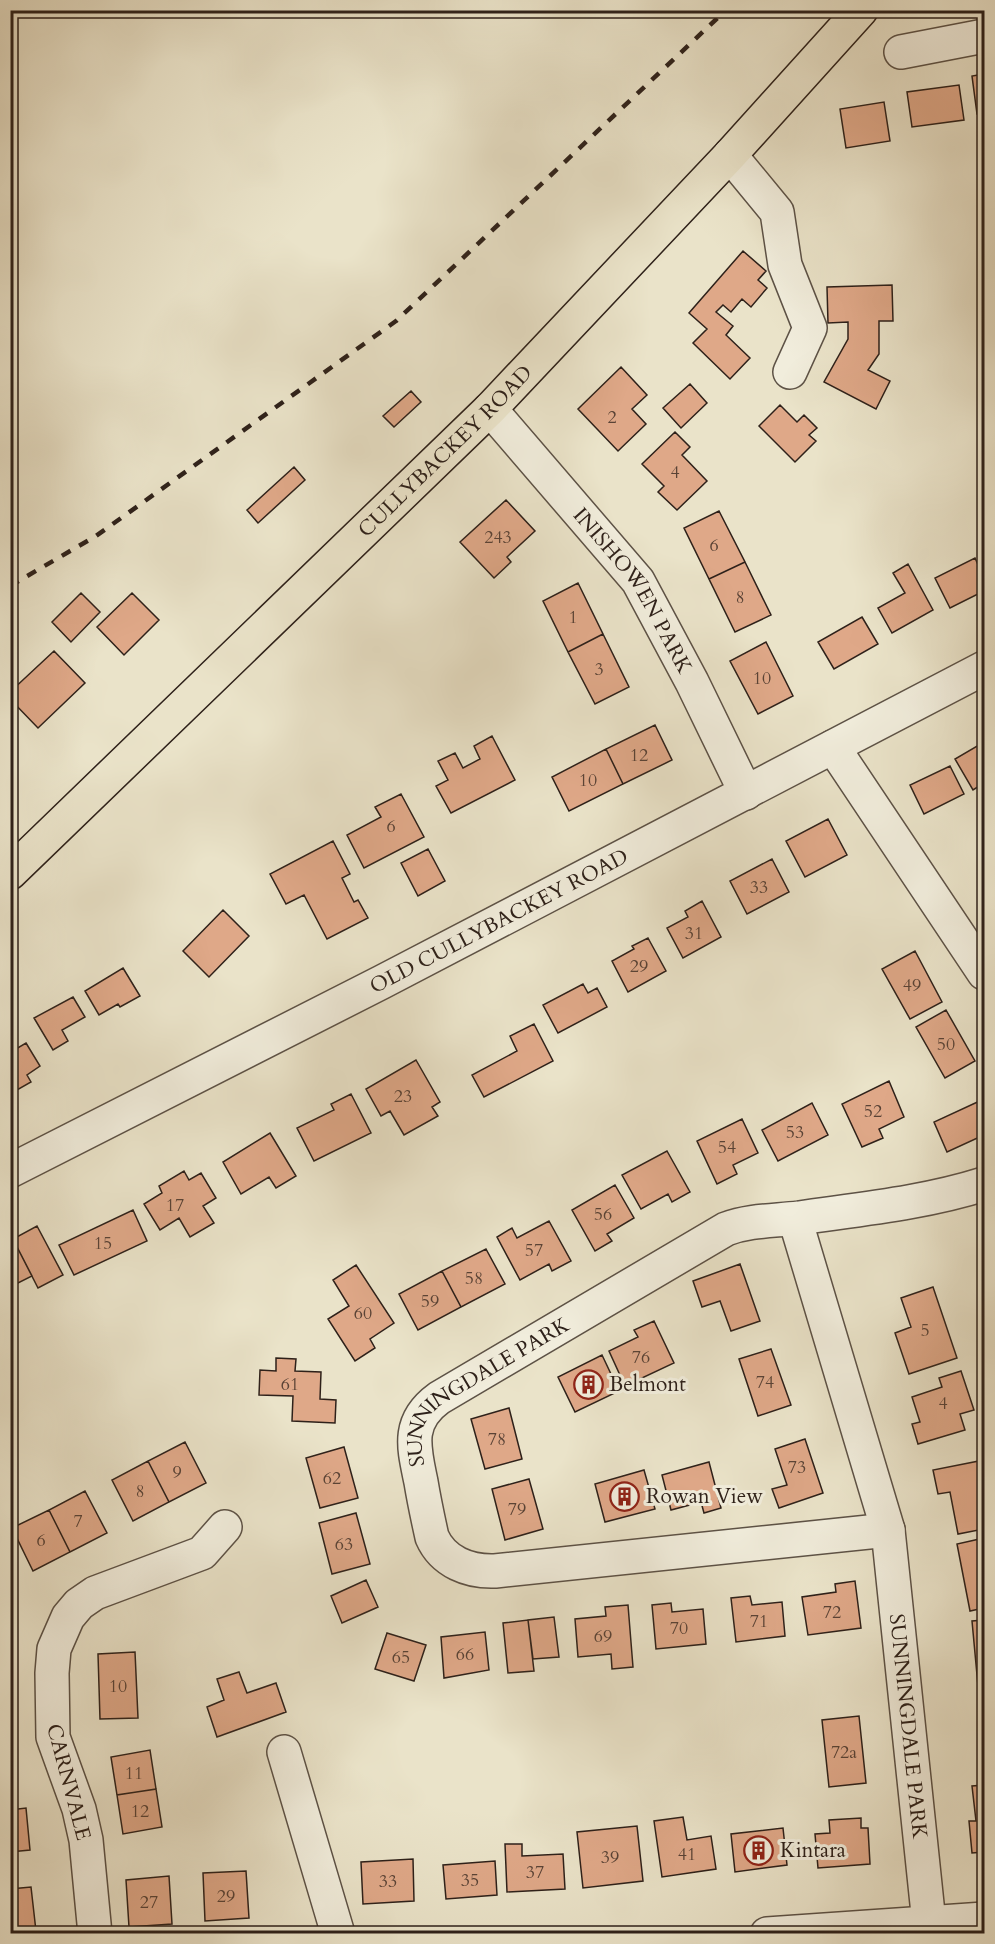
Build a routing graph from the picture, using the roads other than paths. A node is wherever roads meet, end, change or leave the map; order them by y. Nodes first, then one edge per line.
1 (861, 10) edge
2 (984, 36) edge
3 (900, 52) dead end
4 (730, 155) junction
5 (790, 372) dead end
6 (490, 409) junction
7 (984, 668) edge
8 (833, 747) junction
9 (746, 793) junction
10 (10, 873) edge
11 (984, 973) edge
12 (10, 1171) edge
13 (984, 1184) edge
14 (795, 1219) junction
15 (225, 1527) dead end
16 (888, 1530) junction
17 (284, 1752) dead end
18 (958, 1924) edge
19 (95, 1934) edge
20 (338, 1934) edge
21 (767, 1934) edge

1 - 4 main road, CULLYBACKEY ROAD
2 - 3 street
4 - 5 street
4 - 6 main road, CULLYBACKEY ROAD
6 - 9 street, INISHOWEN PARK
6 - 10 main road, CULLYBACKEY ROAD
7 - 8 street, OLD CULLYBACKEY ROAD
8 - 9 street, OLD CULLYBACKEY ROAD
8 - 11 street
9 - 12 street, OLD CULLYBACKEY ROAD
13 - 14 street, SUNNINGDALE PARK
14 - 16 street, SUNNINGDALE PARK
14 - 16 street, SUNNINGDALE PARK
15 - 19 street, CARNVALE
16 - 18 street, SUNNINGDALE PARK
17 - 20 street
18 - 21 street

